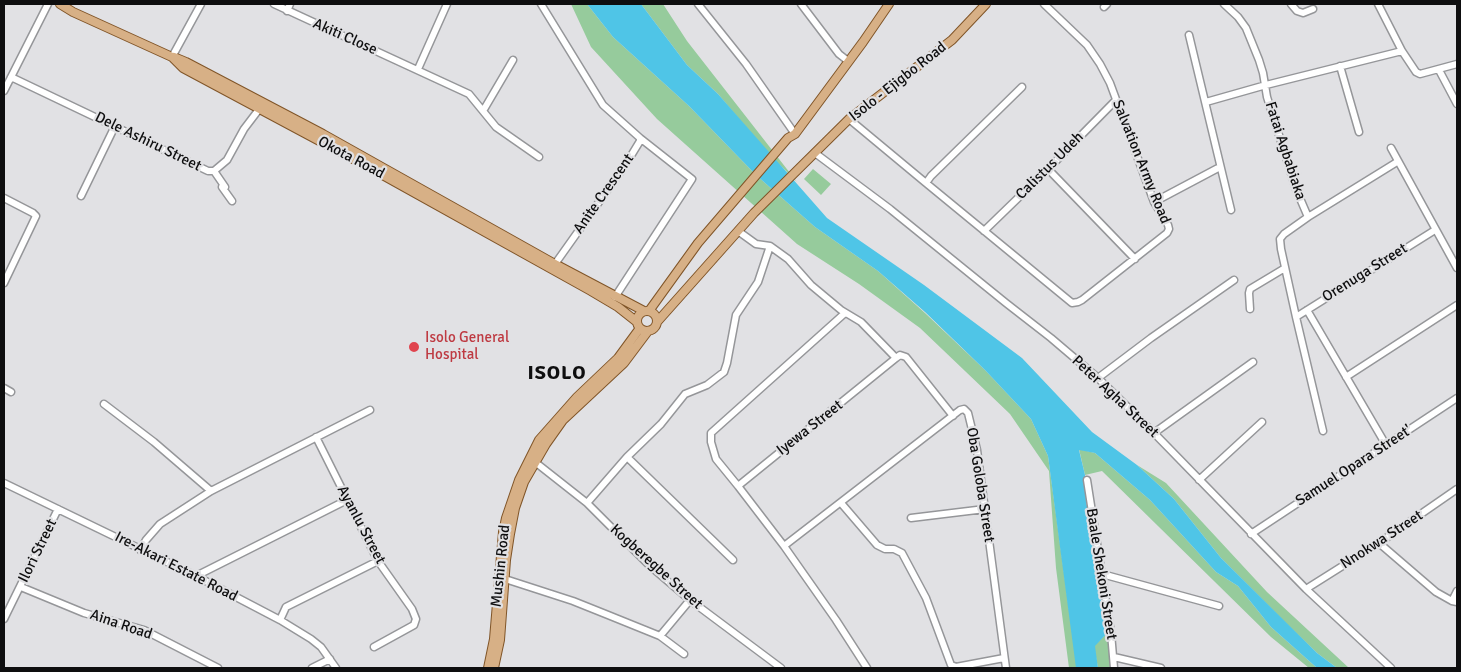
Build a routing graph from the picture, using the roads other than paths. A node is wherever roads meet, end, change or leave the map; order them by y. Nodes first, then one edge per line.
1 (48, 4) edge
2 (60, 4) edge
3 (201, 4) edge
4 (274, 4) edge
5 (290, 4) edge
6 (447, 4) edge
7 (541, 4) edge
8 (698, 4) edge
9 (801, 4) edge
10 (888, 4) edge
11 (986, 4) edge
12 (1044, 4) edge
13 (1224, 4) edge
14 (1291, 4) edge
15 (1378, 4) edge
16 (1313, 9) dead end
17 (287, 11) junction
18 (1189, 35) dead end
19 (1402, 51) junction
20 (172, 56) junction
21 (513, 60) dead end
22 (848, 61) junction
23 (1457, 64) edge
24 (1340, 66) junction
25 (418, 69) junction
26 (1440, 70) junction
27 (11, 77) junction
28 (1266, 85) junction
29 (1022, 86) dead end
30 (4, 91) edge
31 (1116, 101) junction
32 (1206, 102) junction
33 (1457, 104) edge
34 (260, 108) junction
35 (483, 111) junction
36 (849, 119) junction
37 (115, 126) junction
38 (1359, 132) dead end
39 (792, 136) junction
40 (640, 138) junction
41 (1391, 148) dead end
42 (538, 156) dead end
43 (812, 156) junction
44 (1397, 162) junction
45 (1220, 167) junction
46 (1048, 169) junction
47 (214, 171) junction
48 (926, 183) junction
49 (81, 196) dead end
50 (4, 198) edge
51 (232, 201) dead end
52 (1154, 202) junction
53 (1231, 210) dead end
54 (1308, 217) junction
55 (1435, 230) junction
56 (738, 231) junction
57 (984, 231) junction
58 (770, 246) junction
59 (1135, 259) junction
60 (555, 264) junction
61 (1285, 268) junction
62 (1457, 268) edge
63 (1234, 280) dead end
64 (4, 283) edge
65 (615, 297) junction
66 (1457, 305) edge
67 (1250, 308) dead end
68 (1307, 310) junction
69 (647, 311) junction
70 (845, 313) junction
71 (1296, 317) junction
72 (657, 322) junction
73 (638, 326) junction
74 (648, 331) junction
75 (896, 358) junction
76 (1253, 362) dead end
77 (1346, 377) junction
78 (1098, 378) junction
79 (4, 388) edge
80 (11, 392) dead end
81 (1457, 398) edge
82 (104, 404) dead end
83 (370, 410) dead end
84 (953, 416) junction
85 (1262, 422) dead end
86 (1323, 431) dead end
87 (1154, 433) junction
88 (316, 437) junction
89 (1386, 445) junction
90 (627, 456) junction
91 (535, 462) junction
92 (1087, 480) dead end
93 (1200, 480) junction
94 (4, 483) edge
95 (738, 486) junction
96 (1457, 489) edge
97 (211, 491) junction
98 (347, 500) junction
99 (587, 503) junction
100 (841, 503) junction
101 (985, 509) junction
102 (58, 510) junction
103 (911, 518) dead end
104 (1252, 534) junction
105 (1378, 543) junction
106 (784, 546) junction
107 (140, 550) junction
108 (732, 560) dead end
109 (378, 561) junction
110 (1102, 574) junction
111 (196, 576) junction
112 (505, 579) junction
113 (21, 587) junction
114 (1306, 589) junction
115 (1457, 591) edge
116 (690, 600) junction
117 (1455, 601) edge
118 (1219, 606) dead end
119 (4, 619) edge
120 (280, 620) junction
121 (660, 636) junction
122 (374, 647) dead end
123 (684, 654) dead end
124 (1114, 657) junction
125 (330, 658) junction
126 (1004, 658) junction
127 (218, 668) edge
128 (312, 668) edge
129 (336, 668) edge
130 (488, 668) edge
131 (494, 668) edge
132 (781, 668) edge
133 (867, 668) edge
134 (1006, 668) edge
135 (1114, 668) edge
136 (1161, 668) edge
137 (1391, 668) edge

1 - 27 street
2 - 20 main road, Okota Road
3 - 20 street
4 - 17 street, Akiti Close
5 - 17 street
6 - 25 street
7 - 40 street, Anite Crescent
8 - 39 street
9 - 22 street
10 - 22 main road
11 - 36 main road, Isolo - Ejigbo Road
12 - 31 street, Salvation Army Road
13 - 28 street, Fatai Agbabiaka
14 - 16 street
15 - 19 street
17 - 25 street, Akiti Close
18 - 32 street
19 - 24 street
19 - 26 street
20 - 34 main road, Okota Road
20 - 60 main road
21 - 35 street
22 - 39 main road
23 - 26 street
24 - 28 street
24 - 38 street
25 - 35 street, Akiti Close
26 - 33 street
27 - 30 street
27 - 37 street, Dele Ashiru Street
28 - 32 street
28 - 54 street, Fatai Agbabiaka
29 - 48 street
31 - 46 street, Calistus Udeh
31 - 52 street, Salvation Army Road
32 - 45 street
34 - 47 street, Dele Ashiru Street
34 - 73 main road, Okota Road
35 - 42 street, Akiti Close
36 - 43 main road, Isolo - Ejigbo Road
36 - 48 street
37 - 47 street, Dele Ashiru Street
37 - 49 street
39 - 69 main road
40 - 60 street, Anite Crescent
40 - 65 street
41 - 44 street
43 - 56 main road, Isolo - Ejigbo Road
43 - 78 street, Peter Agha Street
44 - 54 street
44 - 55 street
45 - 52 street
45 - 53 street
46 - 57 street, Calistus Udeh
46 - 59 street
47 - 51 street
48 - 57 street
50 - 64 street
52 - 59 street, Salvation Army Road
54 - 61 street
55 - 62 street
55 - 68 street, Orenuga Street
56 - 58 street
56 - 72 main road
57 - 59 street, Salvation Army Road
58 - 70 street
58 - 90 street
60 - 65 main road
61 - 67 street
61 - 71 street
63 - 78 street
65 - 69 main road
66 - 77 street
68 - 71 street, Orenuga Street
68 - 77 street
69 - 72 main road
69 - 73 main road
70 - 75 street
70 - 95 street
71 - 86 street
72 - 74 main road
73 - 74 main road
73 - 130 main road, Mushin Road
74 - 91 main road, Mushin Road
75 - 84 street
75 - 95 street, Iyewa Street
76 - 87 street
77 - 89 street
78 - 87 street, Peter Agha Street
79 - 80 street
81 - 89 street, Samuel Opara Street'
82 - 97 street
83 - 88 street
84 - 100 street, Oba Goloba Street
84 - 101 street, Oba Goloba Street
85 - 93 street
87 - 93 street, Peter Agha Street
88 - 97 street
88 - 98 street, Ayanlu Street
89 - 104 street, Samuel Opara Street'
90 - 99 street
90 - 108 street
91 - 99 street, Kogberegbe Street
91 - 112 main road, Mushin Road
92 - 110 street, Baale Shekoni Street
93 - 104 street, Peter Agha Street
94 - 102 street, Ire-Akari Estate Road
95 - 106 street
96 - 105 street, Nnokwa Street
97 - 107 street
98 - 109 street, Ayanlu Street
98 - 111 street
99 - 116 street, Kogberegbe Street
100 - 106 street, Oba Goloba Street
100 - 126 street
101 - 103 street
101 - 126 street, Oba Goloba Street
102 - 107 street, Ire-Akari Estate Road
102 - 113 street, Ilori Street
104 - 114 street, Peter Agha Street
105 - 114 street, Nnokwa Street
105 - 117 street
106 - 133 street
107 - 111 street, Ire-Akari Estate Road
109 - 120 street
109 - 122 street, Ayanlu Street
110 - 118 street
110 - 124 street, Baale Shekoni Street
111 - 120 street, Ire-Akari Estate Road
112 - 121 street
112 - 131 main road, Mushin Road
113 - 119 street, Ilori Street
113 - 127 street, Aina Road
114 - 137 street, Peter Agha Street
115 - 117 street
116 - 121 street
116 - 132 street, Kogberegbe Street
120 - 125 street, Ire-Akari Estate Road
121 - 123 street
124 - 135 street, Baale Shekoni Street
124 - 136 street
125 - 128 street
125 - 129 street, Ire-Akari Estate Road
126 - 134 street, Oba Goloba Street

